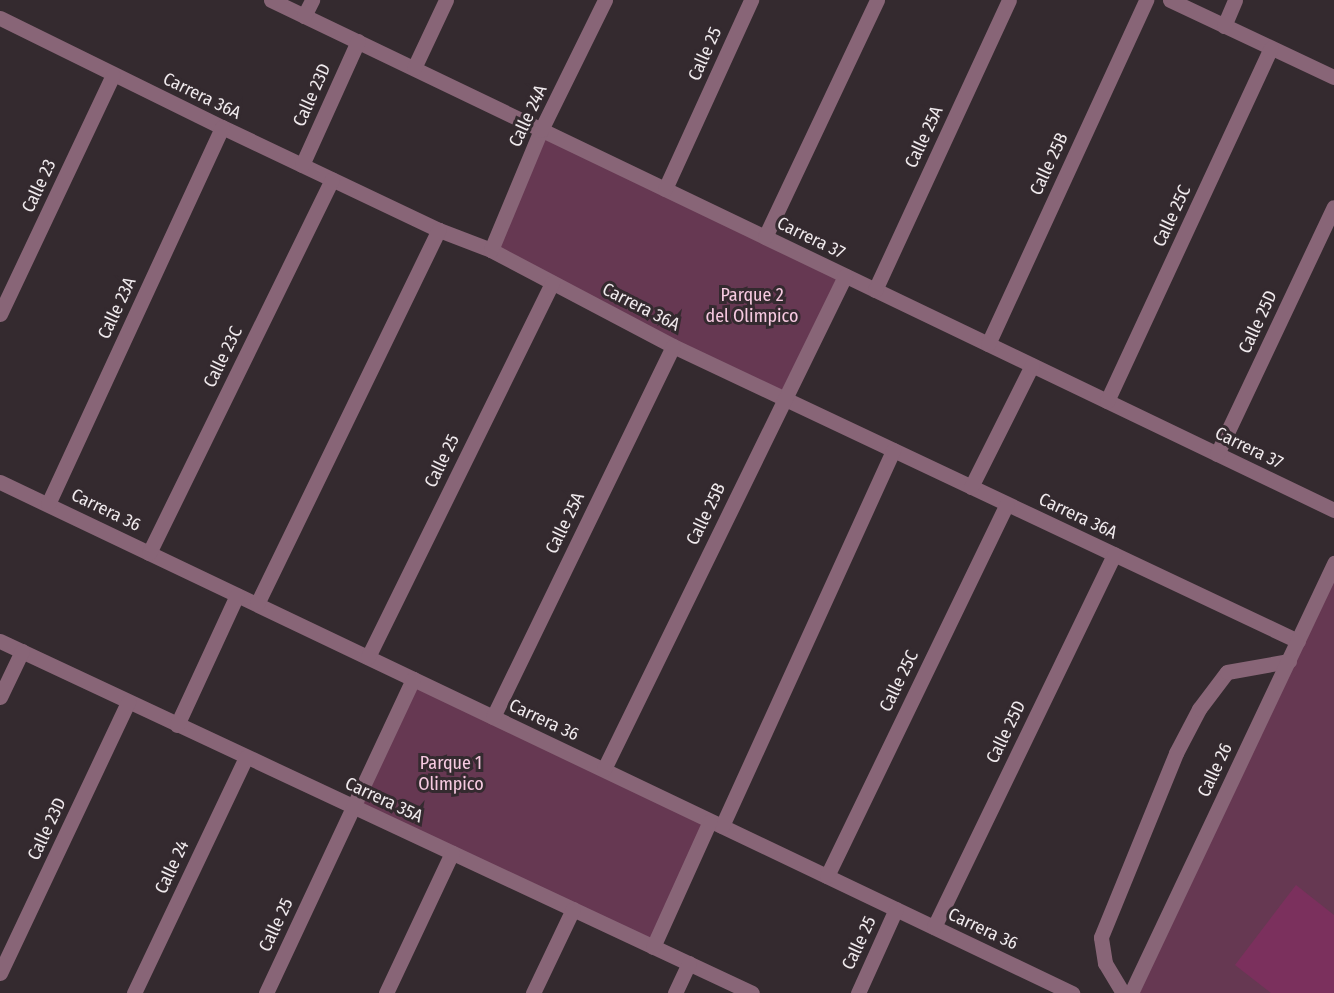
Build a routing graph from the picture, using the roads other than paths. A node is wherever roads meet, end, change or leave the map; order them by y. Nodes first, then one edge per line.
1 (271, 0) edge
2 (312, 0) edge
3 (446, 0) edge
4 (605, 0) edge
5 (751, 0) edge
6 (877, 0) edge
7 (1009, 0) edge
8 (1146, 0) edge
9 (1170, 0) edge
10 (1235, 0) edge
11 (304, 16) junction
12 (0, 18) edge
13 (1224, 26) junction
14 (358, 41) junction
15 (1271, 48) junction
16 (414, 68) junction
17 (113, 75) junction
18 (1334, 77) edge
19 (222, 127) junction
20 (541, 130) junction
21 (302, 165) junction
22 (332, 179) junction
23 (665, 189) junction
24 (1334, 207) edge
25 (439, 230) junction
26 (765, 237) junction
27 (491, 250) junction
28 (845, 276) junction
29 (552, 283) junction
30 (874, 290) junction
31 (0, 314) edge
32 (988, 344) junction
33 (673, 346) junction
34 (1032, 365) junction
35 (784, 398) junction
36 (1107, 401) junction
37 (893, 450) junction
38 (1217, 454) junction
39 (0, 482) edge
40 (971, 487) junction
41 (48, 504) junction
42 (1007, 504) junction
43 (1334, 510) edge
44 (149, 553) junction
45 (1114, 554) junction
46 (1334, 563) edge
47 (237, 595) junction
48 (257, 604) junction
49 (0, 641) edge
50 (1298, 641) junction
51 (22, 651) junction
52 (368, 657) junction
53 (1289, 661) junction
54 (413, 678) junction
55 (0, 697) edge
56 (128, 702) junction
57 (493, 717) junction
58 (177, 725) junction
59 (246, 757) junction
60 (604, 770) junction
61 (352, 806) junction
62 (716, 823) junction
63 (452, 853) junction
64 (827, 876) junction
65 (573, 909) junction
66 (896, 909) junction
67 (934, 927) junction
68 (653, 947) junction
69 (689, 963) junction
70 (0, 973) edge
71 (134, 993) edge
72 (266, 993) edge
73 (386, 993) edge
74 (533, 993) edge
75 (675, 993) edge
76 (752, 993) edge
77 (858, 993) edge
78 (1072, 993) edge
79 (1123, 993) edge
80 (1131, 993) edge

1 - 11 street, Carrera 37
2 - 11 street
3 - 16 street
4 - 20 street, Calle 24A
5 - 23 street, Calle 25
6 - 26 street
7 - 30 street, Calle 25A
8 - 32 street, Calle 25B
9 - 13 street
10 - 13 street
11 - 14 street, Carrera 37
12 - 17 street, Carrera 36A
13 - 15 street
14 - 16 street, Carrera 37
14 - 21 street, Calle 23D
15 - 18 street
15 - 36 street, Calle 25C
16 - 20 street, Carrera 37
17 - 19 street, Carrera 36A
17 - 31 street, Calle 23
19 - 21 street, Carrera 36A
19 - 41 street, Calle 23A
20 - 23 street, Carrera 37
20 - 27 street, Calle 24A
21 - 22 street, Carrera 36A
22 - 25 street, Carrera 36A
22 - 44 street, Calle 23C
23 - 26 street, Carrera 37
24 - 38 street, Calle 25D
25 - 27 street, Carrera 36A
25 - 48 street
26 - 28 street, Carrera 37
27 - 29 street, Carrera 36A
28 - 30 street, Carrera 37
28 - 35 street, Calle 25B
29 - 33 street, Carrera 36A
29 - 52 street, Calle 25
30 - 32 street, Carrera 37
32 - 34 street, Carrera 37
33 - 35 street, Carrera 36A
33 - 57 street, Calle 25A
34 - 36 street, Carrera 37
34 - 40 street
35 - 37 street, Carrera 36A
35 - 60 street, Calle 25B
36 - 38 street, Carrera 37
37 - 40 street, Carrera 36A
37 - 62 street
38 - 43 street, Carrera 37
39 - 41 street, Carrera 36
40 - 42 street, Carrera 36A
41 - 44 street, Carrera 36
42 - 45 street, Carrera 36A
42 - 64 street, Calle 25C
44 - 47 street, Carrera 36
45 - 50 street, Carrera 36A
45 - 67 street, Calle 25D
46 - 50 street, Calle 26
47 - 48 street, Carrera 36
47 - 58 street
48 - 52 street, Carrera 36
49 - 51 street, Carrera 35A
50 - 53 street, Calle 26
51 - 55 street
51 - 56 street, Carrera 35A
52 - 54 street, Carrera 36
53 - 79 street
53 - 80 street, Calle 26
54 - 57 street, Carrera 36
54 - 61 street, Calle 25
56 - 58 street, Carrera 35A
56 - 70 street, Calle 23D
57 - 60 street, Carrera 36
58 - 59 street, Carrera 35A
59 - 61 street, Carrera 35A
59 - 71 street, Calle 24
60 - 62 street, Carrera 36
61 - 63 street, Carrera 35A
61 - 72 street, Calle 25
62 - 64 street, Carrera 36
62 - 68 street
63 - 65 street, Carrera 35A
63 - 73 street
64 - 66 street, Carrera 36
65 - 68 street, Carrera 35A
65 - 74 street
66 - 67 street, Carrera 36
66 - 77 street, Calle 25
67 - 78 street, Carrera 36
68 - 69 street, Carrera 35A
69 - 75 street
69 - 76 street, Carrera 35A

